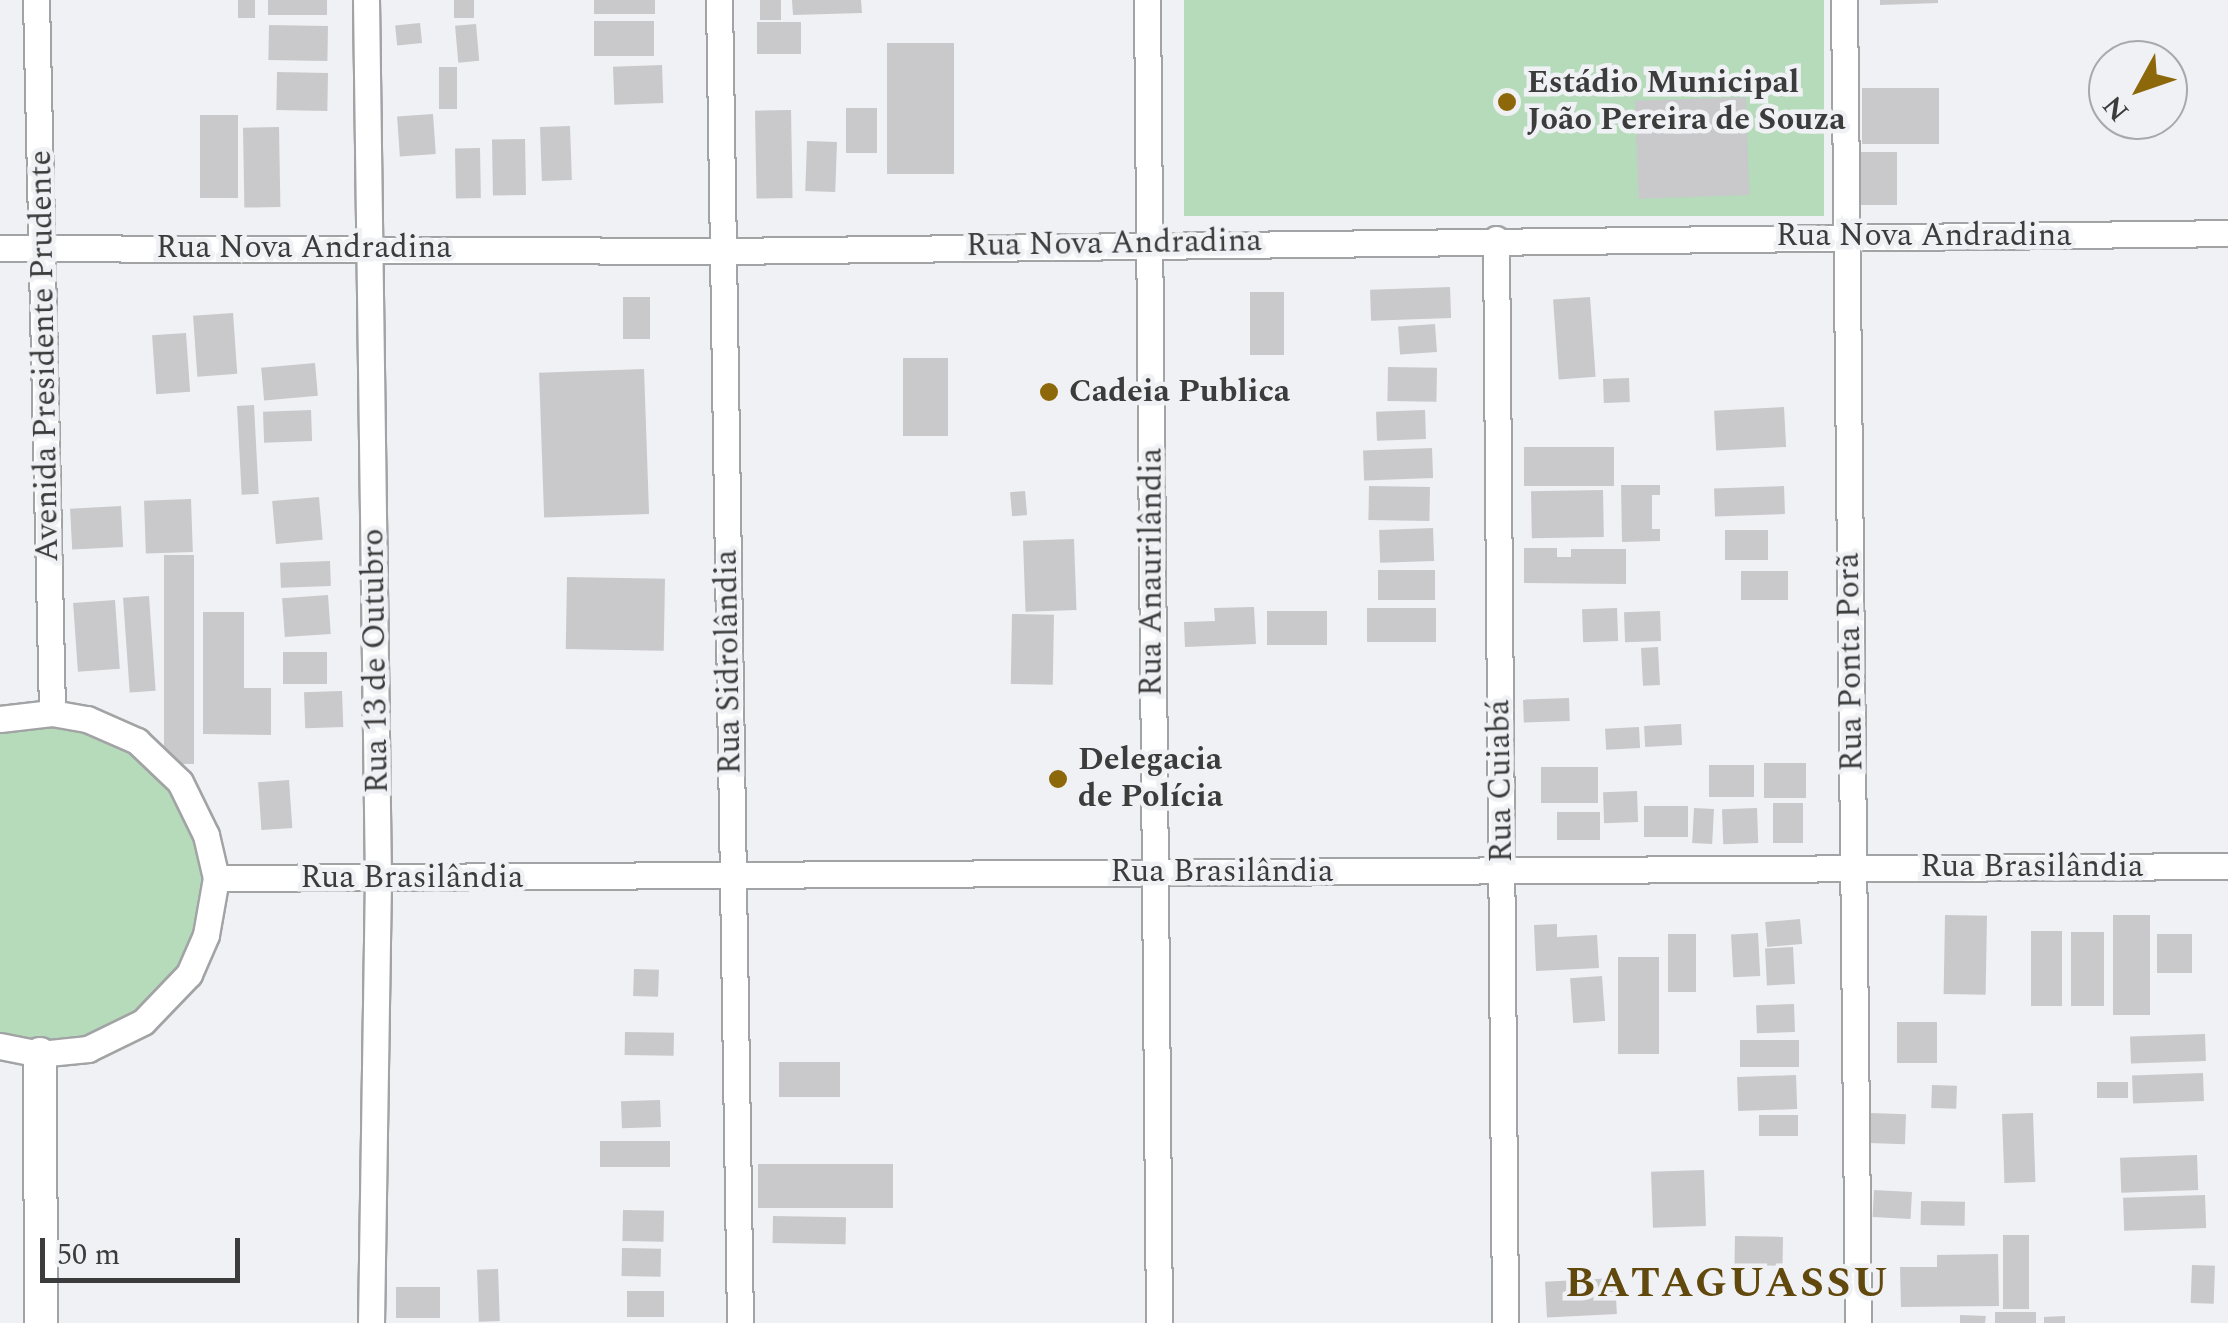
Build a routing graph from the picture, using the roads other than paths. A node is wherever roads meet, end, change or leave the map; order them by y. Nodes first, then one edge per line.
1 (36, 0) edge
2 (366, 0) edge
3 (719, 0) edge
4 (1147, 0) edge
5 (1844, 0) edge
6 (2228, 233) edge
7 (1847, 236) junction
8 (1496, 239) junction
9 (1149, 242) junction
10 (371, 247) junction
11 (0, 248) edge
12 (44, 248) junction
13 (722, 251) junction
14 (52, 713) junction
15 (0, 719) edge
16 (2228, 866) edge
17 (1853, 868) junction
18 (1501, 870) junction
19 (1155, 872) junction
20 (216, 878) junction
21 (378, 878) junction
22 (732, 880) junction
23 (0, 1046) edge
24 (40, 1054) junction
25 (41, 1323) edge
26 (371, 1323) edge
27 (740, 1323) edge
28 (1158, 1323) edge
29 (1505, 1323) edge
30 (1858, 1323) edge

1 - 12 street, Avenida Presidente Prudente
2 - 10 street, Rua 13 de Outubro
3 - 13 street, Rua Sidrolândia
4 - 9 street, Rua Anaurilândia
5 - 7 street, Rua Ponta Porã
6 - 7 street, Rua Nova Andradina
7 - 8 street, Rua Nova Andradina
7 - 17 street, Rua Ponta Porã
8 - 9 street, Rua Nova Andradina
8 - 18 street, Rua Cuiabá
9 - 13 street, Rua Nova Andradina
9 - 19 street, Rua Anaurilândia
10 - 12 street, Rua Nova Andradina
10 - 13 street, Rua Nova Andradina
10 - 21 street, Rua 13 de Outubro
11 - 12 street, Rua Nova Andradina
12 - 14 street, Avenida Presidente Prudente
13 - 22 street, Rua Sidrolândia
14 - 15 street
14 - 20 street
16 - 17 street, Rua Brasilândia
17 - 18 street, Rua Brasilândia
17 - 30 street, Rua Ponta Porã
18 - 19 street, Rua Brasilândia
18 - 29 street, Rua Cuiabá
19 - 22 street, Rua Brasilândia
19 - 28 street, Rua Anaurilândia
20 - 21 street, Rua Brasilândia
20 - 24 street
21 - 22 street, Rua Brasilândia
21 - 26 street, Rua 13 de Outubro
22 - 27 street, Rua Sidrolândia
23 - 24 street
24 - 25 street

